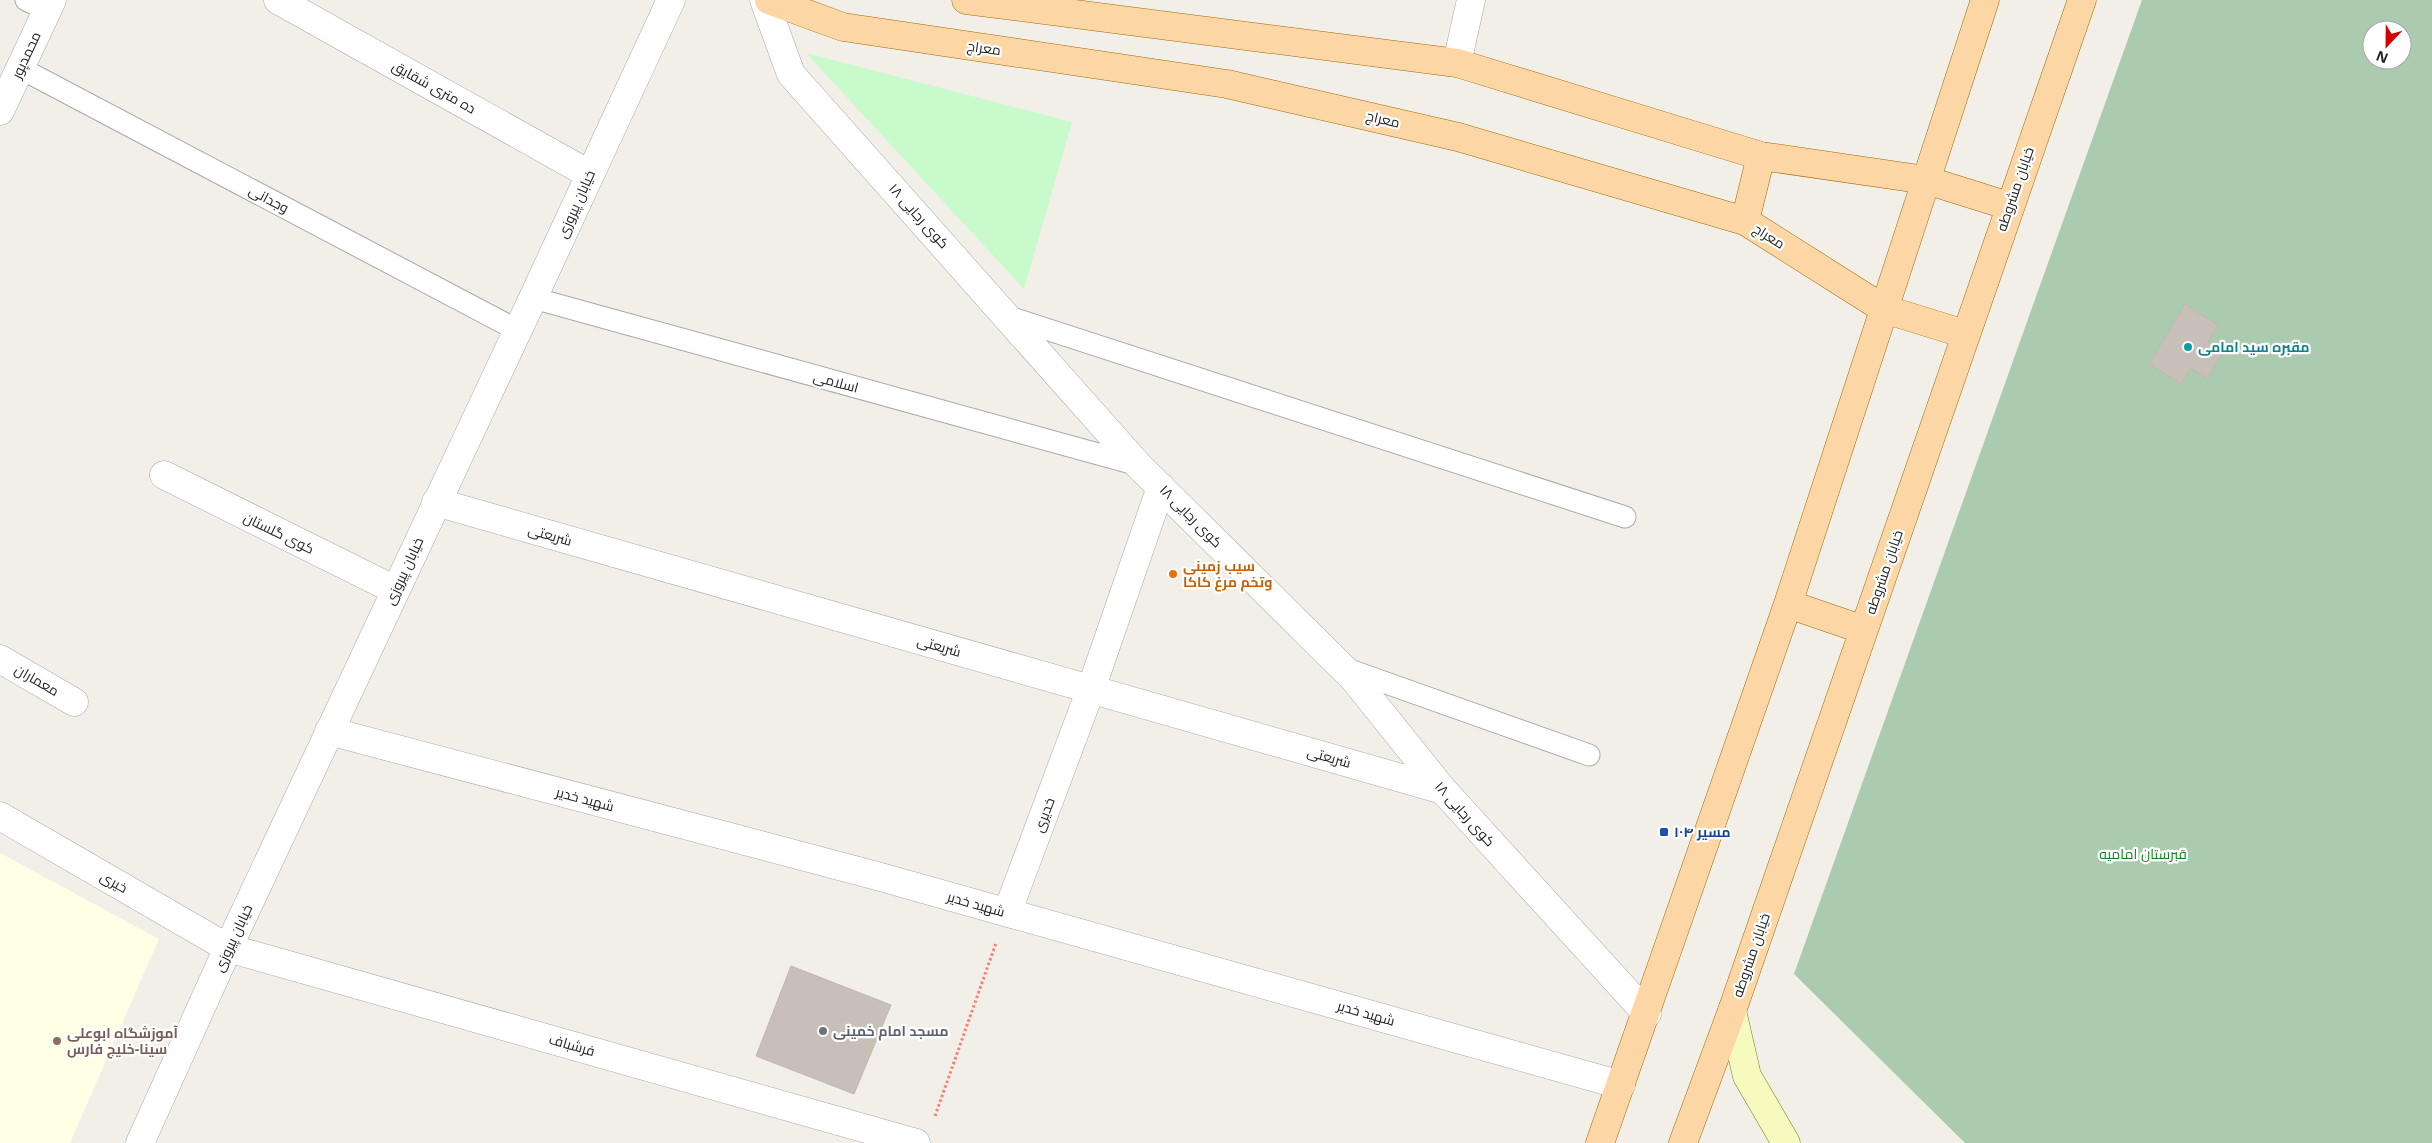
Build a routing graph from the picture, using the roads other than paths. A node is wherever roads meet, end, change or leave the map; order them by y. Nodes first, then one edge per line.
1 (278, 0) edge
2 (671, 0) edge
3 (764, 0) edge
4 (769, 0) edge
5 (966, 0) edge
6 (1472, 0) edge
7 (1985, 0) edge
8 (2082, 0) edge
9 (41, 3) edge
10 (1457, 63) junction
11 (20, 68) junction
12 (0, 111) edge
13 (1761, 156) junction
14 (589, 174) junction
15 (1926, 180) junction
16 (2009, 206) junction
17 (1745, 221) junction
18 (533, 298) junction
19 (1884, 309) junction
20 (1009, 317) junction
21 (517, 330) junction
22 (1965, 334) junction
23 (1138, 465) junction
24 (164, 475) dead end
25 (1161, 487) junction
26 (436, 502) junction
27 (1625, 517) dead end
28 (395, 590) junction
29 (1788, 604) junction
30 (1864, 630) junction
31 (0, 659) edge
32 (1342, 668) junction
33 (1091, 689) junction
34 (74, 702) dead end
35 (329, 731) junction
36 (1588, 755) dead end
37 (1443, 790) junction
38 (0, 816) edge
39 (1007, 913) junction
40 (228, 948) junction
41 (1732, 1011) junction
42 (1647, 1014) junction
43 (1621, 1085) junction
44 (924, 1134) edge
45 (140, 1143) edge
46 (1600, 1143) edge
47 (1683, 1143) edge
48 (1786, 1143) edge

1 - 14 street, ده متری شقایق
2 - 14 street, خیابان پیروزی
3 - 20 street, کوی رجایی ۱۸
4 - 17 main road, معراج
5 - 10 main road
6 - 10 street
7 - 15 main road
8 - 16 main road, خیابان مشروطه
9 - 11 street, محمدپور
10 - 13 main road
11 - 12 street, محمدپور
11 - 21 lane, وجدانی
13 - 15 main road
13 - 17 main road
14 - 18 street, خیابان پیروزی
15 - 16 main road
15 - 19 main road
16 - 22 main road, خیابان مشروطه
17 - 19 main road, معراج
18 - 21 street, خیابان پیروزی
18 - 23 lane, اسلامی
19 - 22 main road, معراج
19 - 29 main road
20 - 23 street, کوی رجایی ۱۸
20 - 27 lane
21 - 26 street, خیابان پیروزی
22 - 30 main road, خیابان مشروطه
23 - 25 street, کوی رجایی ۱۸
24 - 28 street, کوی گلستان
25 - 32 street, کوی رجایی ۱۸
25 - 33 street, خدیری
26 - 28 street, خیابان پیروزی
26 - 33 street, شریعتی
28 - 35 street, خیابان پیروزی
29 - 30 main road
29 - 42 main road
30 - 41 main road, خیابان مشروطه
31 - 34 street, معماران
32 - 36 lane
32 - 37 street, کوی رجایی ۱۸
33 - 37 street, شریعتی
33 - 39 street, خدیری
35 - 39 street, شهید خدیر
35 - 40 street, خیابان پیروزی
37 - 42 street, کوی رجایی ۱۸
38 - 40 street, خیری
39 - 43 street, شهید خدیر
40 - 44 street, فرشباف
40 - 45 street, خیابان پیروزی
41 - 47 main road, خیابان مشروطه
41 - 48 main road
42 - 43 main road
43 - 46 main road

